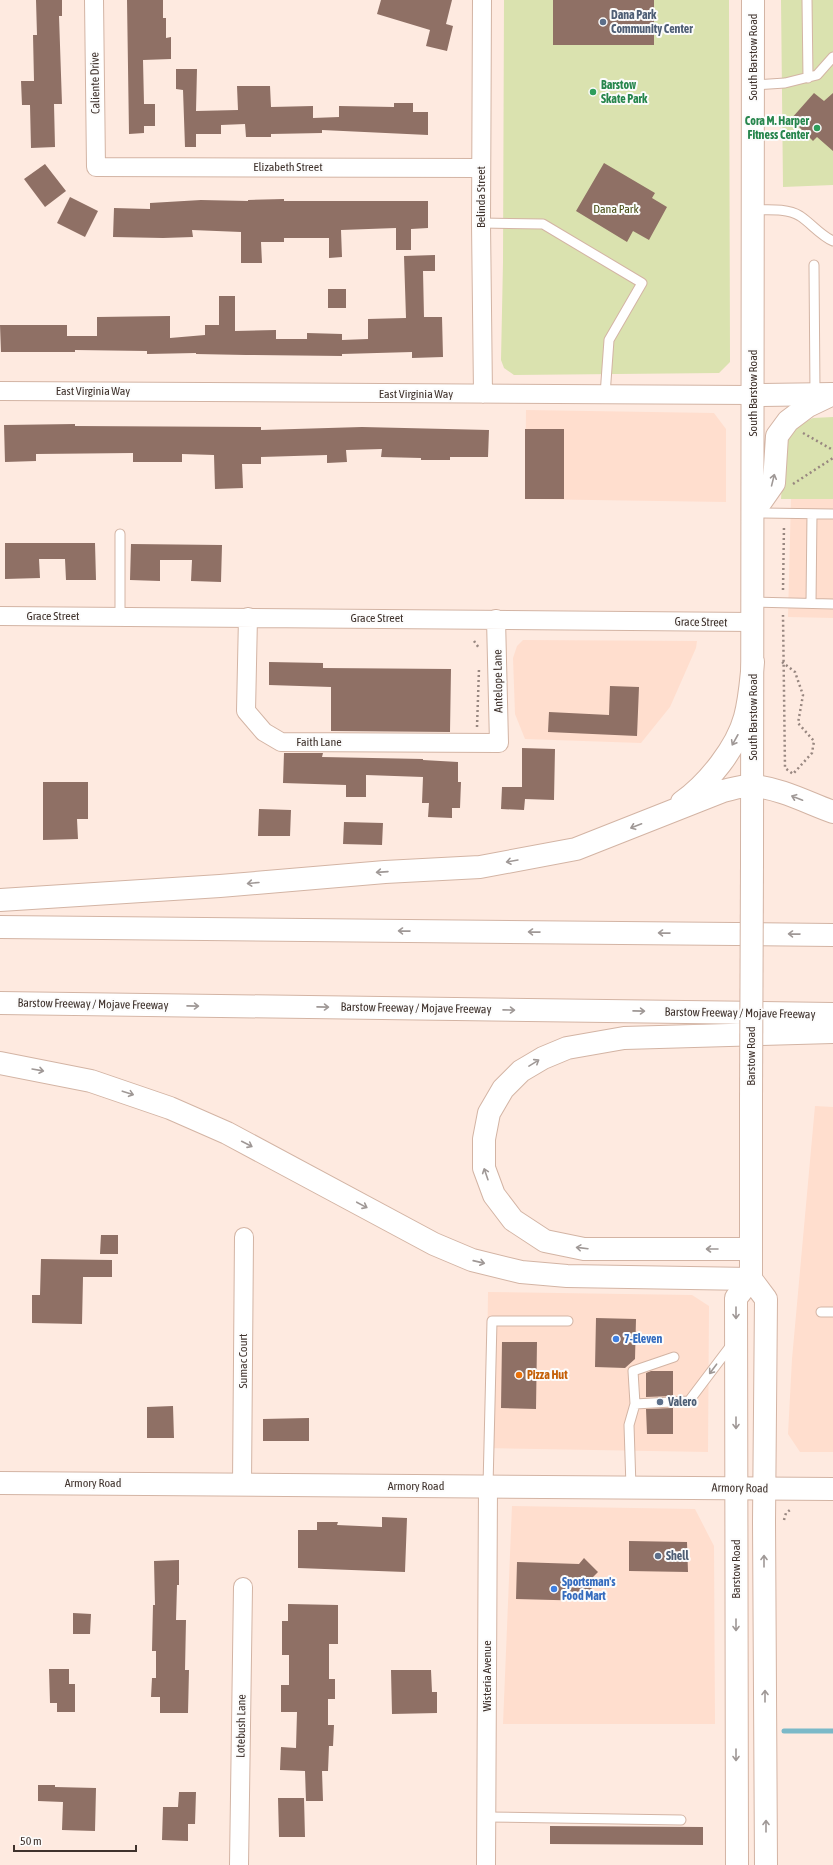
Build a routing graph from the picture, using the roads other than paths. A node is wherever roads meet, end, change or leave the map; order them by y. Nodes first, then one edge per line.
1 (94, 0) edge
2 (482, 0) edge
3 (753, 0) edge
4 (807, 0) edge
5 (833, 56) edge
6 (808, 78) junction
7 (753, 85) junction
8 (96, 166) joint
9 (481, 168) junction
10 (753, 210) junction
11 (481, 223) junction
12 (833, 241) edge
13 (814, 265) dead end
14 (0, 391) edge
15 (483, 394) junction
16 (827, 394) edge
17 (605, 395) junction
18 (753, 395) junction
19 (753, 514) junction
20 (812, 514) junction
21 (833, 514) edge
22 (120, 534) dead end
23 (811, 603) junction
24 (833, 604) edge
25 (753, 612) junction
26 (0, 616) edge
27 (120, 616) junction
28 (248, 617) junction
29 (496, 619) junction
30 (0, 625) edge
31 (753, 662) junction
32 (499, 743) joint
33 (752, 786) junction
34 (833, 812) edge
35 (666, 814) junction
36 (0, 900) edge
37 (0, 927) edge
38 (833, 935) edge
39 (0, 1003) edge
40 (833, 1014) edge
41 (833, 1032) edge
42 (0, 1063) edge
43 (244, 1237) dead end
44 (751, 1249) junction
45 (751, 1279) junction
46 (821, 1312) dead end
47 (833, 1312) edge
48 (568, 1321) dead end
49 (736, 1338) junction
50 (674, 1357) dead end
51 (635, 1404) junction
52 (0, 1483) edge
53 (242, 1484) junction
54 (488, 1486) junction
55 (631, 1488) junction
56 (736, 1488) junction
57 (764, 1488) junction
58 (833, 1489) edge
59 (243, 1587) dead end
60 (486, 1816) junction
61 (681, 1820) dead end
62 (239, 1865) edge
63 (486, 1865) edge
64 (737, 1865) edge
65 (766, 1865) edge

1 - 8 street, Caliente Drive
2 - 9 street, Belinda Street
3 - 7 main road, South Barstow Road
4 - 6 lane
5 - 6 lane
6 - 7 lane
7 - 10 main road, South Barstow Road
8 - 9 street, Elizabeth Street
9 - 11 street, Belinda Street
10 - 12 lane
10 - 18 main road, South Barstow Road
11 - 15 street, Belinda Street
11 - 17 lane
13 - 16 lane
14 - 15 street, East Virginia Way
15 - 17 street, East Virginia Way
16 - 18 main road, East Virginia Way
19 -> 16 main road
17 - 18 street, East Virginia Way
18 - 19 main road, South Barstow Road
19 - 20 lane
19 - 25 main road, South Barstow Road
20 - 21 lane
20 - 23 lane
22 - 27 lane
23 - 24 lane
23 - 25 lane
25 - 29 street, Grace Street
25 - 31 main road, South Barstow Road
26 - 27 street, Grace Street
26 - 30 street
27 - 28 street, Grace Street
28 - 29 street, Grace Street
28 - 32 street, Faith Lane
29 - 32 street, Antelope Lane
31 - 33 main road, South Barstow Road
31 -> 35 main road
34 -> 33 main road
33 - 35 main road
33 - 44 main road, Barstow Road, bridge
35 -> 36 main road
38 -> 37 main road
39 -> 40 main road, Barstow Freeway / Mojave Freeway
44 -> 41 main road
42 -> 45 main road
43 - 53 street, Sumac Court
44 - 45 main road, Barstow Road
45 -> 49 main road, Barstow Road
45 - 57 main road
46 - 47 lane
48 - 54 lane
49 -> 51 lane
49 -> 56 main road, Barstow Road
50 - 51 lane
51 - 55 lane
52 - 53 main road, Armory Road
53 - 54 main road, Armory Road
54 - 55 main road, Armory Road
54 - 60 street, Wisteria Avenue
55 - 56 main road, Armory Road
56 - 57 main road, Armory Road
56 -> 64 main road, Barstow Road
57 - 58 main road, Armory Road
65 -> 57 main road
59 - 62 street, Lotebush Lane
60 - 61 lane
60 - 63 street, Wisteria Avenue

